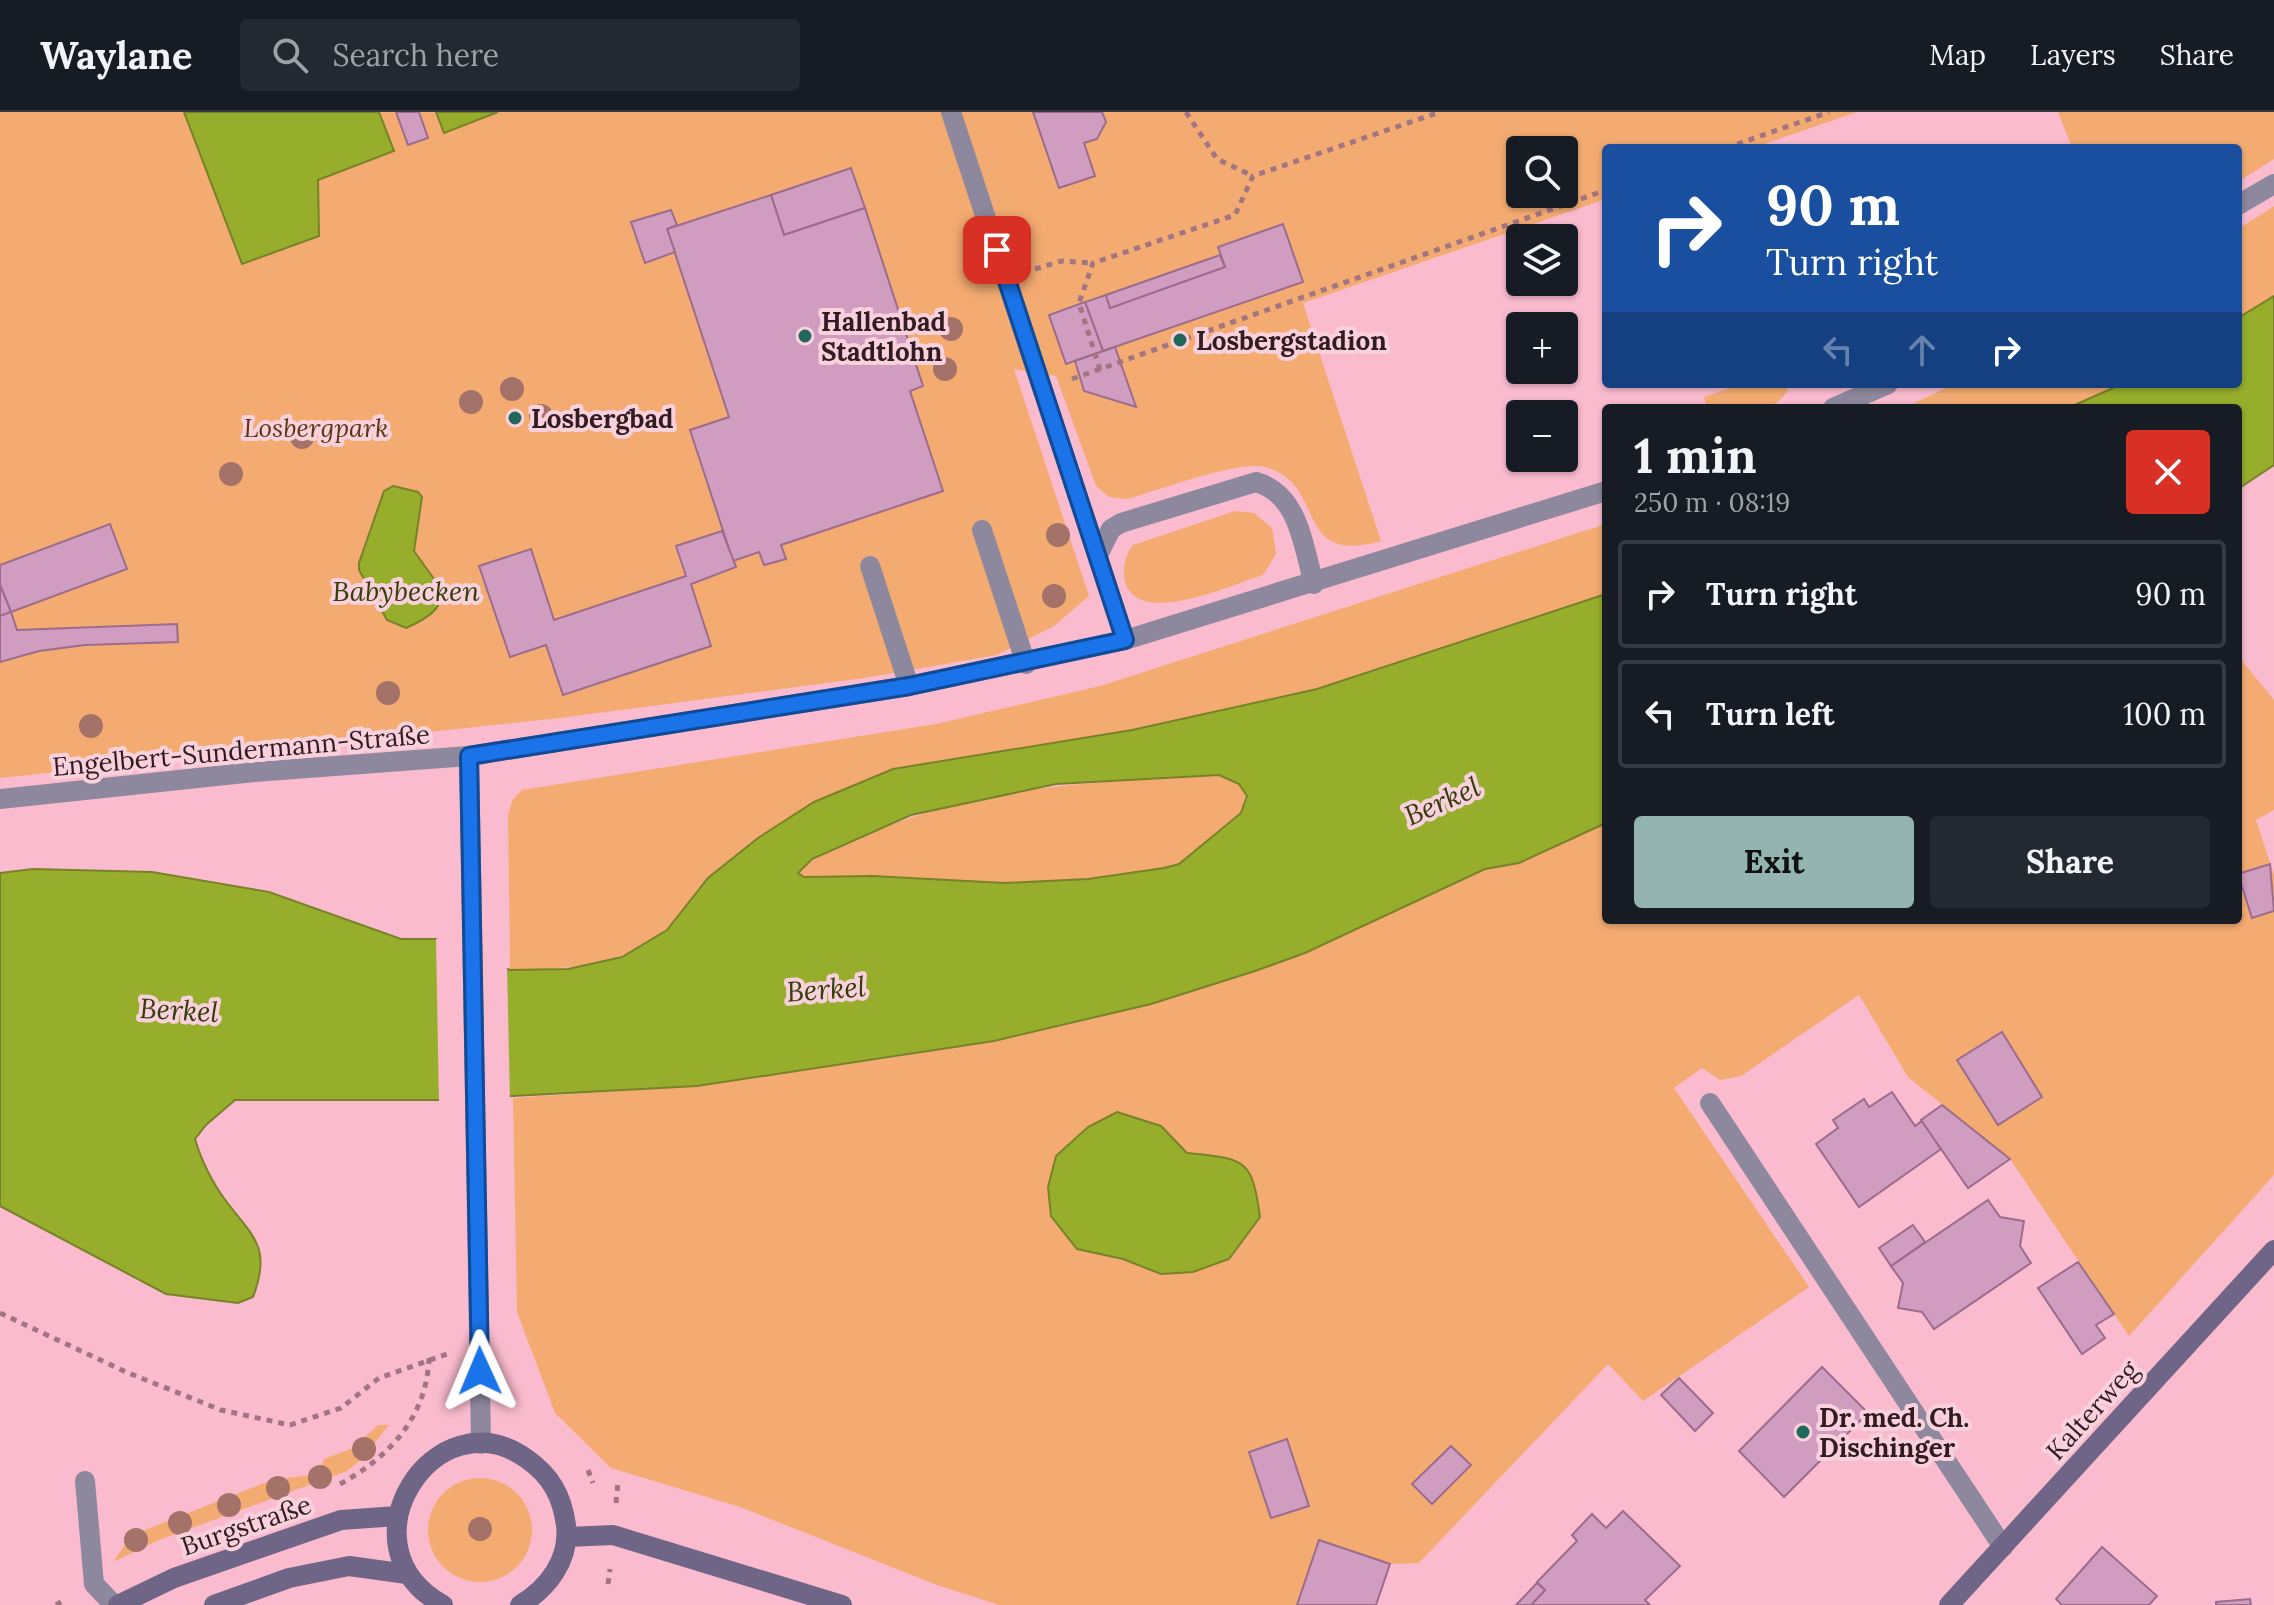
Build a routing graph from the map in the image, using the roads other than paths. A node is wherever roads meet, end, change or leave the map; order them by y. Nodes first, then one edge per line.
1 (951, 112) edge
2 (2274, 184) edge
3 (2242, 203) edge
4 (1879, 388) edge
5 (1842, 404) edge
6 (1602, 492) edge
7 (982, 530) dead end
8 (1098, 555) junction
9 (870, 566) dead end
10 (1314, 584) junction
11 (1125, 640) junction
12 (1026, 664) junction
13 (909, 686) junction
14 (469, 756) junction
15 (0, 799) edge
16 (1710, 1103) dead end
17 (2274, 1250) edge
18 (481, 1444) junction
19 (85, 1481) dead end
20 (397, 1516) junction
21 (567, 1537) junction
22 (2003, 1547) junction
23 (407, 1574) junction
24 (116, 1605) edge
25 (214, 1605) edge
26 (443, 1605) edge
27 (520, 1605) edge
28 (842, 1605) edge
29 (1949, 1605) edge

1 - 8 street
2 - 3 street
4 - 5 street
6 - 10 street, Engelbert-Sundermann-Straße
7 - 12 street
8 - 10 street
8 - 11 street
9 - 13 street
10 - 11 street, Engelbert-Sundermann-Straße
11 - 12 street, Engelbert-Sundermann-Straße
12 - 13 street, Engelbert-Sundermann-Straße
13 - 14 street, Engelbert-Sundermann-Straße
14 - 15 street, Engelbert-Sundermann-Straße
14 - 18 street
16 - 22 street
17 - 22 main road, Kalterweg
18 - 20 main road
18 - 21 main road
19 - 24 street
20 - 23 main road
20 - 24 main road, Burgstraße
21 - 27 main road
21 - 28 main road
22 - 29 main road, Kalterweg
23 - 25 main road
23 - 26 main road

